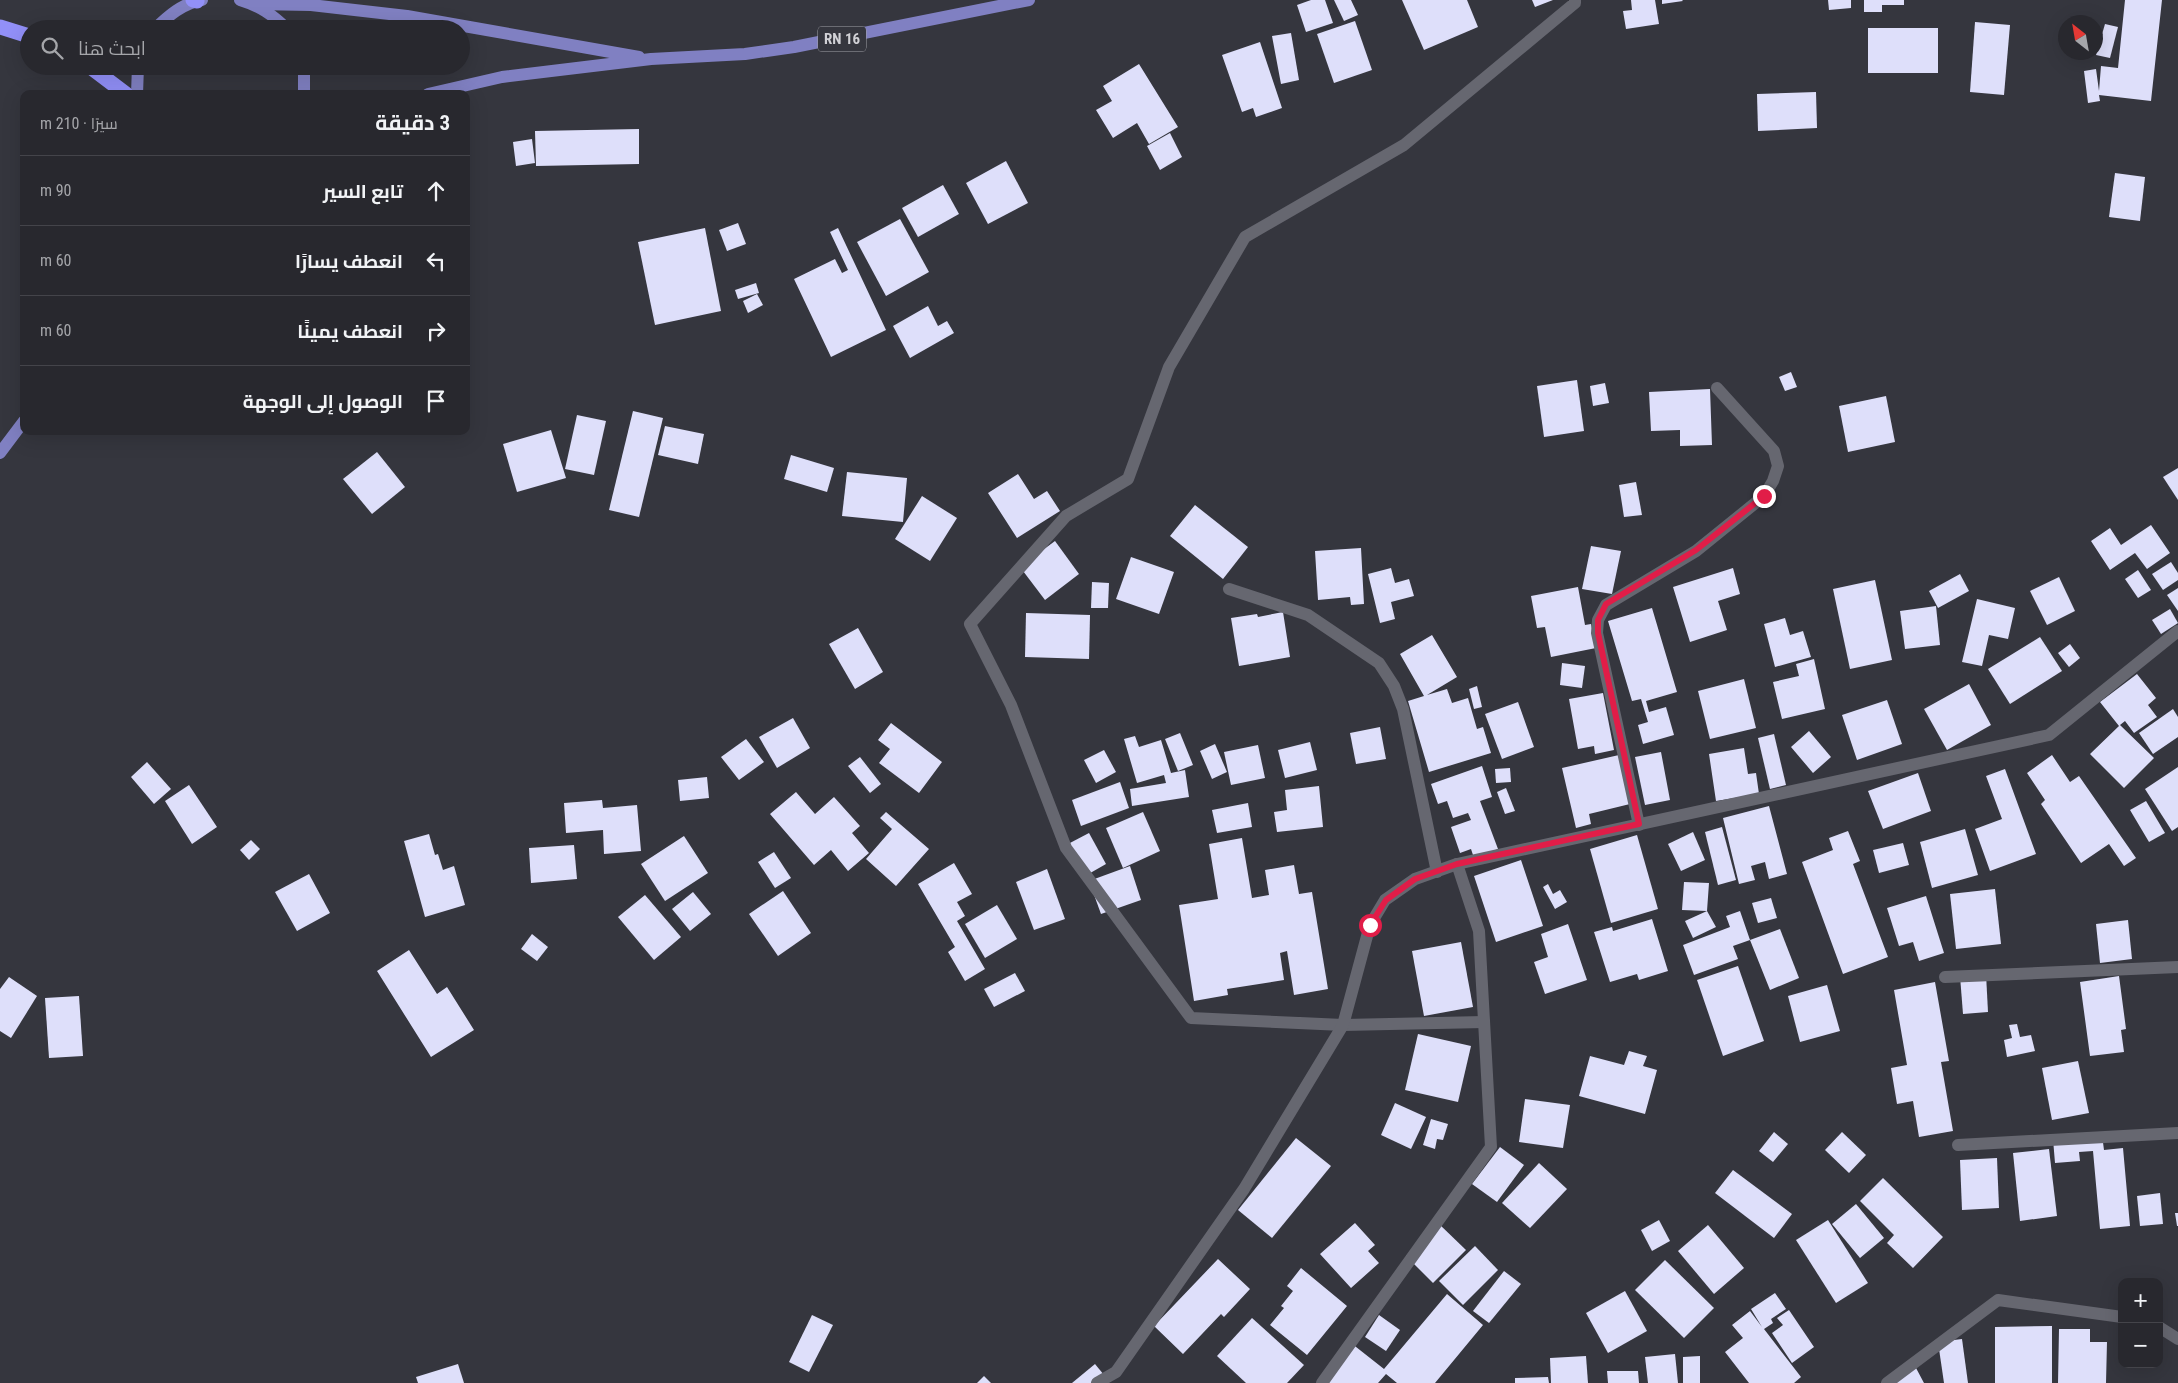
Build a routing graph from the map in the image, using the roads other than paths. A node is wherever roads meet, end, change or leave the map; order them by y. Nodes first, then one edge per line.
1 (197, 0) edge
2 (240, 0) edge
3 (1029, 0) edge
4 (1575, 0) edge
5 (254, 4) junction
6 (164, 20) edge
7 (277, 20) edge
8 (430, 20) edge
9 (0, 27) edge
10 (470, 27) edge
11 (20, 33) edge
12 (651, 59) junction
13 (101, 75) edge
14 (138, 75) edge
15 (304, 75) edge
16 (121, 90) edge
17 (137, 90) edge
18 (304, 90) edge
19 (445, 90) edge
20 (1717, 388) dead end
21 (20, 426) edge
22 (0, 453) edge
23 (1229, 589) dead end
24 (2178, 631) edge
25 (1639, 824) junction
26 (1457, 864) junction
27 (1437, 872) junction
28 (2178, 966) edge
29 (1946, 977) dead end
30 (1484, 1022) junction
31 (1343, 1025) junction
32 (2178, 1133) edge
33 (1958, 1145) dead end
34 (2118, 1316) edge
35 (2163, 1330) edge
36 (2178, 1339) edge
37 (1097, 1383) edge
38 (1322, 1383) edge
39 (1887, 1383) edge

1 - 6 main road
2 - 5 main road
3 - 12 main road, RN 16
4 - 31 street
5 - 7 main road
5 - 8 main road, RN 16
9 - 11 highway
10 - 12 main road, RN 16
12 - 19 main road, RN 16
13 - 16 highway
14 - 17 main road
15 - 18 main road
20 - 25 street
21 - 22 main road
23 - 27 street
24 - 25 street
25 - 26 street
26 - 27 street
26 - 30 street
27 - 31 street
28 - 29 street
30 - 31 street
30 - 38 street
31 - 37 street
32 - 33 street
34 - 39 street
35 - 36 street

